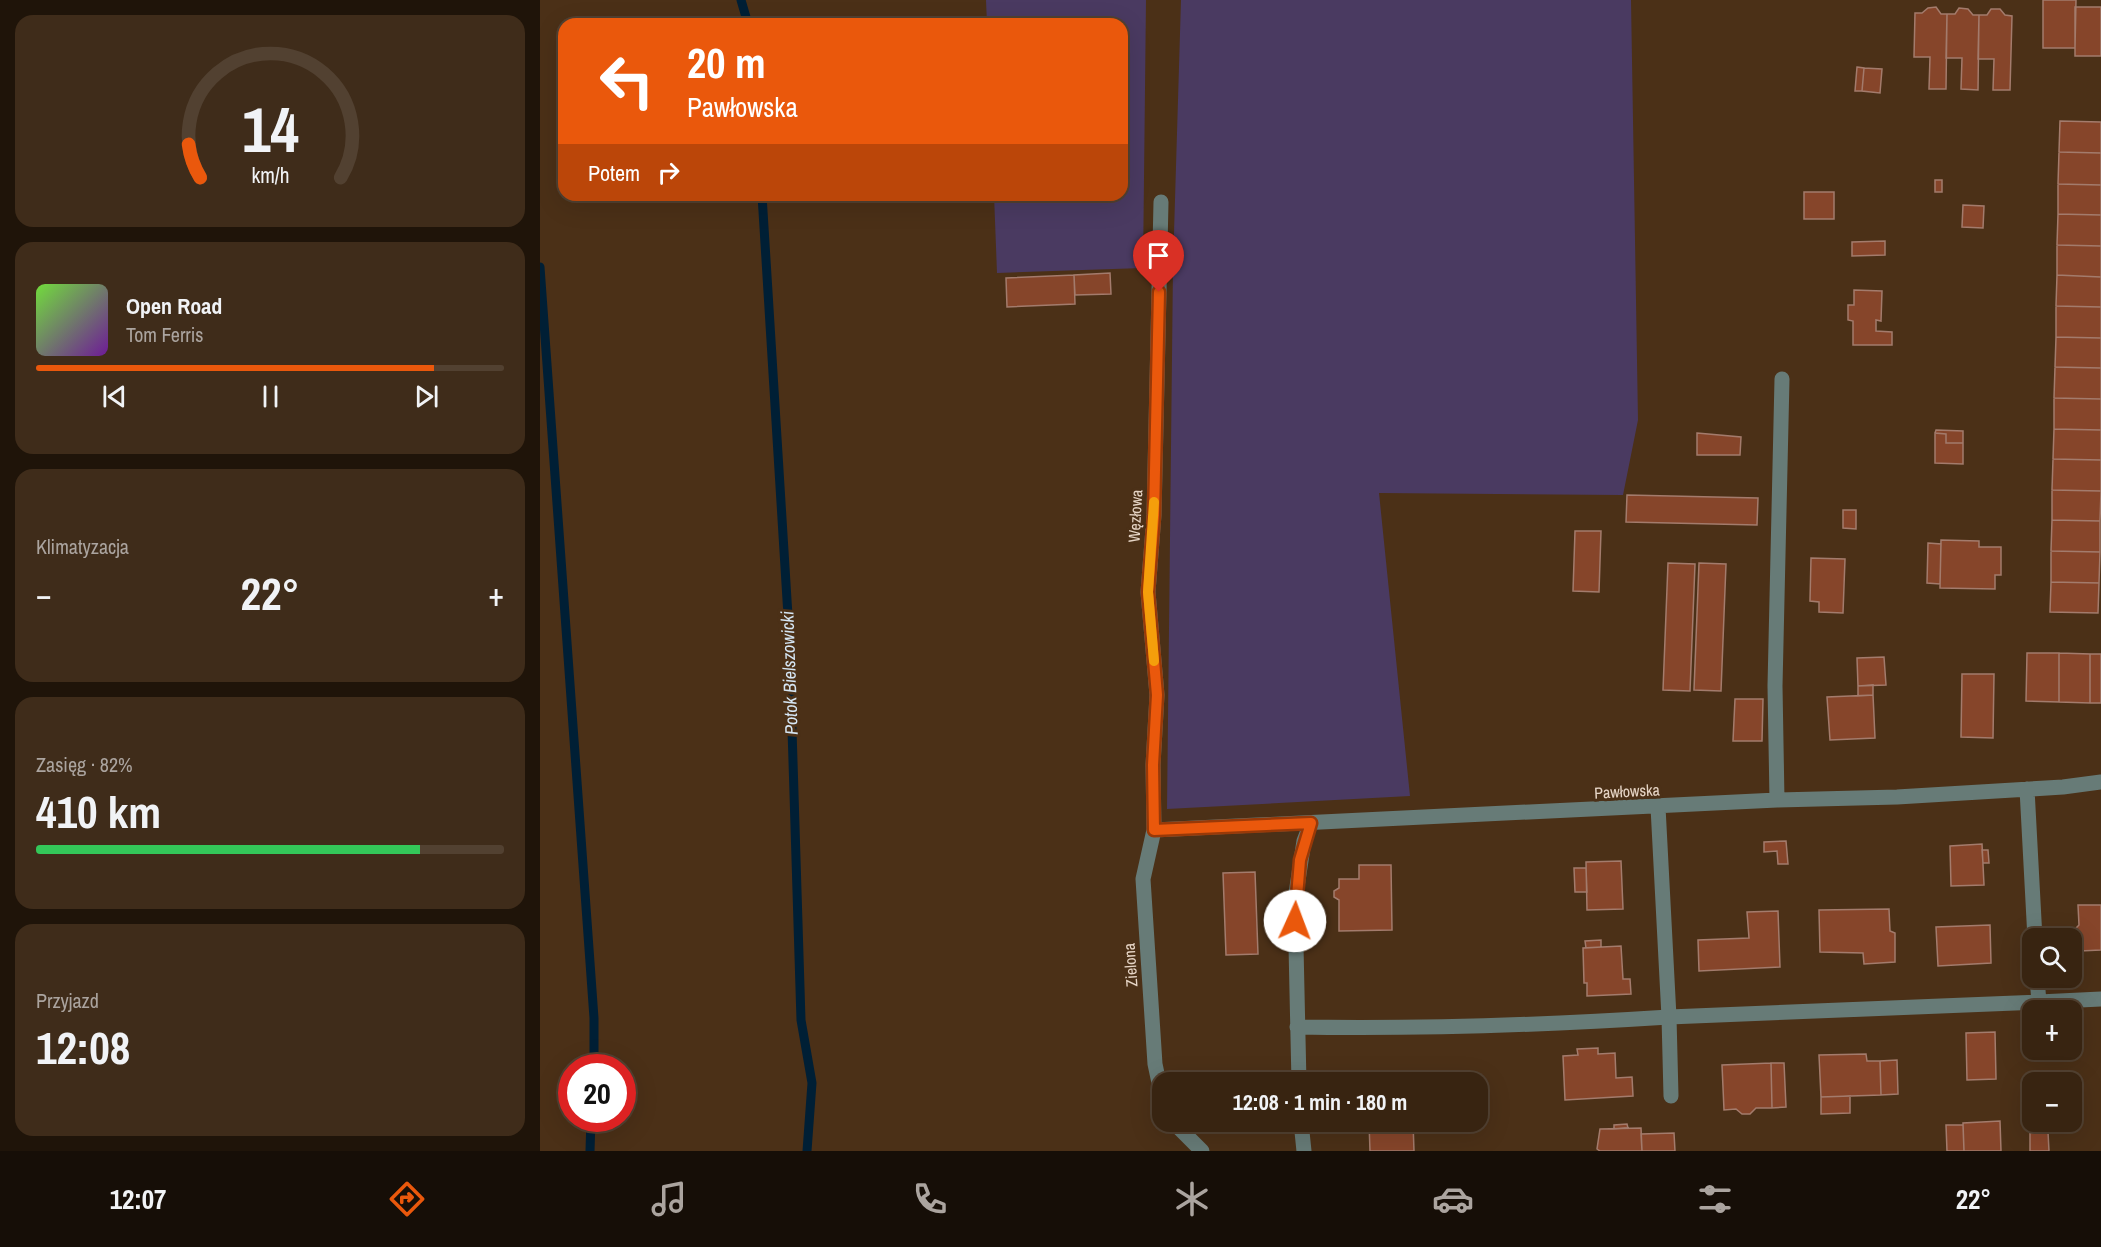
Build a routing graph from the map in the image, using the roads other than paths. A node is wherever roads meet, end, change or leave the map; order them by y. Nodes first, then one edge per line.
1 (1161, 202) dead end
2 (1782, 379) dead end
3 (2101, 782) edge
4 (2027, 789) junction
5 (1777, 800) junction
6 (1658, 807) junction
7 (1311, 823) junction
8 (1154, 830) junction
9 (2034, 928) edge
10 (2101, 999) edge
11 (2080, 1000) edge
12 (2022, 1003) edge
13 (1669, 1017) junction
14 (1297, 1027) junction
15 (1157, 1072) edge
16 (1299, 1072) edge
17 (1671, 1095) dead end
18 (1183, 1132) edge
19 (1302, 1132) edge
20 (1202, 1151) edge
21 (1304, 1151) edge

1 - 8 street, Węzłowa
2 - 5 street
3 - 4 street, Pawłowska
4 - 5 street, Pawłowska
4 - 9 street
5 - 6 street, Pawłowska
6 - 7 street, Pawłowska
6 - 13 street
7 - 8 street, Pawłowska
7 - 14 street
8 - 15 street, Zielona
10 - 11 street
12 - 13 street
13 - 14 street
13 - 17 street
14 - 16 street
18 - 20 street
19 - 21 street

